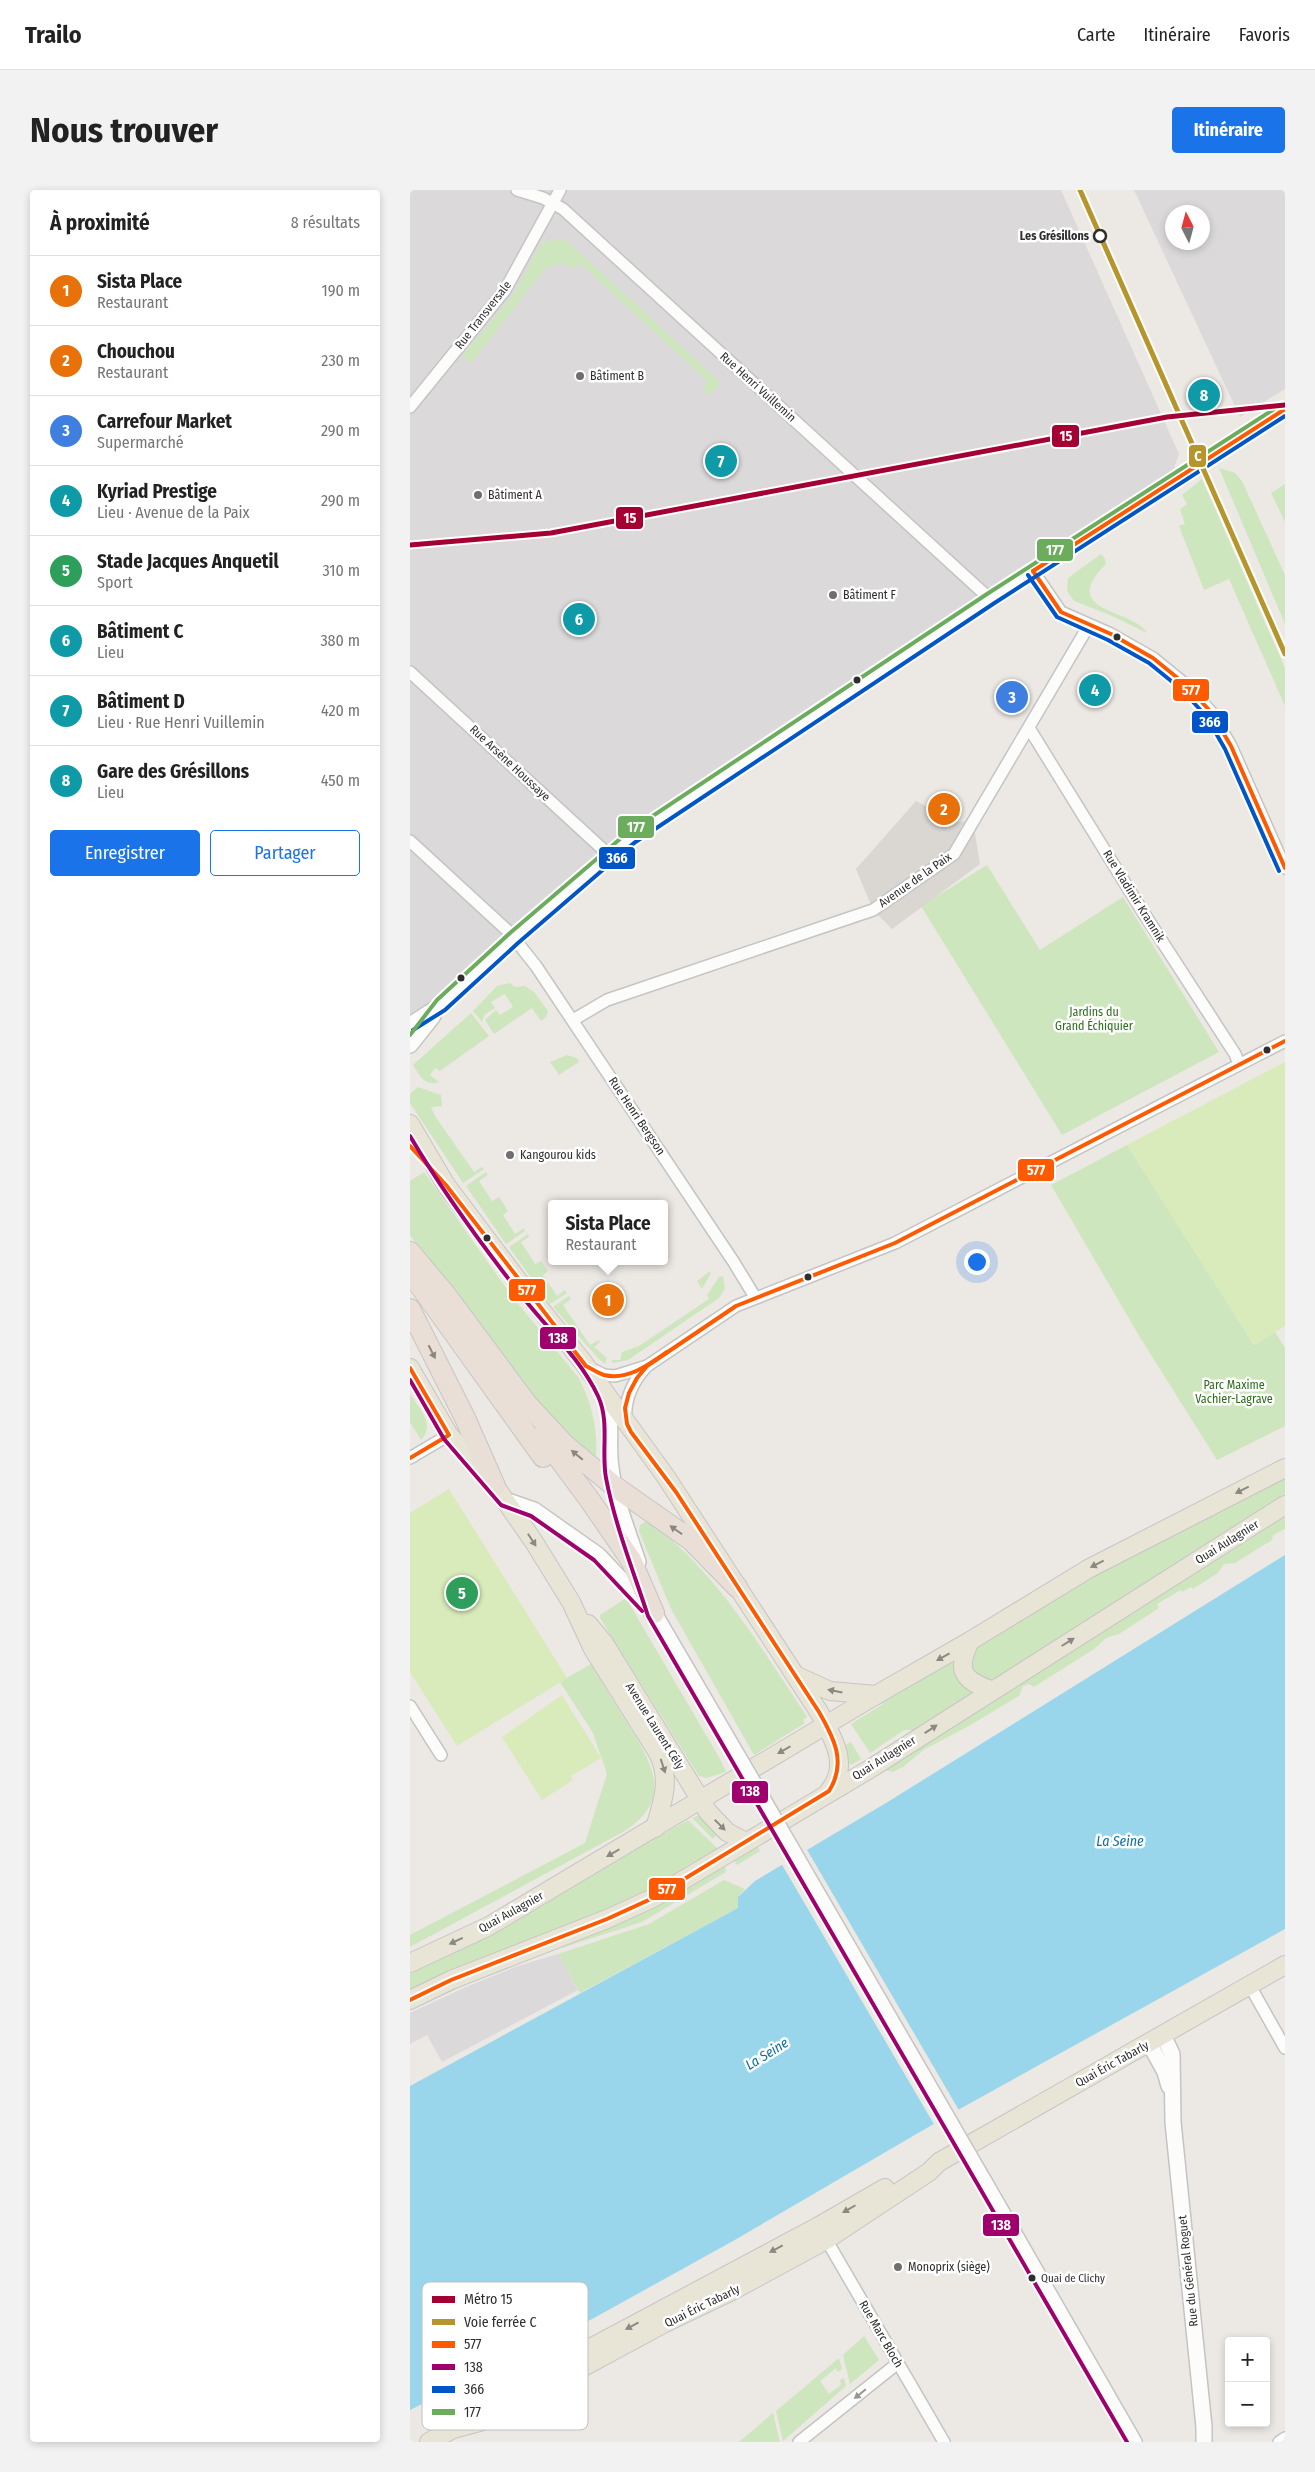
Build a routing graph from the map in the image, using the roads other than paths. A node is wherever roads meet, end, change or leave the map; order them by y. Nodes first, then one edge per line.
1 (517, 190) edge
2 (560, 190) edge
3 (553, 203) junction
4 (410, 407) edge
5 (1285, 409) edge
6 (1033, 571) junction
7 (990, 599) junction
8 (1089, 626) junction
9 (410, 672) edge
10 (1029, 728) junction
11 (410, 840) edge
12 (609, 855) junction
13 (1285, 868) edge
14 (514, 938) junction
15 (441, 1005) junction
16 (573, 1020) junction
17 (410, 1025) edge
18 (1285, 1041) edge
19 (410, 1045) edge
20 (1239, 1064) junction
21 (410, 1124) edge
22 (410, 1146) edge
23 (446, 1185) junction
24 (410, 1253) edge
25 (410, 1272) edge
26 (755, 1297) junction
27 (410, 1309) edge
28 (583, 1362) junction
29 (647, 1366) junction
30 (410, 1368) edge
31 (603, 1391) junction
32 (628, 1426) junction
33 (449, 1435) junction
34 (410, 1458) edge
35 (1285, 1468) edge
36 (614, 1486) junction
37 (500, 1493) junction
38 (1285, 1505) edge
39 (737, 1587) junction
40 (571, 1602) junction
41 (654, 1613) junction
42 (970, 1641) junction
43 (796, 1676) junction
44 (991, 1690) junction
45 (876, 1695) junction
46 (410, 1706) edge
47 (826, 1725) junction
48 (441, 1755) dead end
49 (830, 1791) junction
50 (700, 1800) junction
51 (655, 1828) junction
52 (746, 1842) junction
53 (410, 1963) edge
54 (1285, 1965) edge
55 (1250, 1986) junction
56 (410, 2000) edge
57 (1156, 2039) junction
58 (1285, 2048) edge
59 (823, 2233) junction
60 (588, 2351) edge
61 (898, 2363) junction
62 (588, 2364) edge
63 (451, 2430) edge
64 (1285, 2438) edge
65 (429, 2442) edge
66 (799, 2442) edge
67 (944, 2442) edge
68 (1135, 2442) edge
69 (1204, 2442) edge
70 (1279, 2442) edge

1 - 3 street, Rue Henri Vuillemin
2 - 3 street, Rue Transversale
3 - 4 street, Rue Transversale
3 - 7 street, Rue Henri Vuillemin
5 - 6 main road
6 - 7 main road
6 - 8 street
7 - 12 main road
8 - 10 street, Avenue de la Paix
8 - 13 street
9 - 12 street, Rue Arsène Houssaye
10 - 16 street, Avenue de la Paix
10 - 20 street, Rue Vladimir Kramnik
11 - 14 street, Rue Henri Bergson
12 - 14 main road
14 - 15 main road
14 - 16 street, Rue Henri Bergson
15 - 17 main road
15 - 19 main road
16 - 26 street, Rue Henri Bergson
18 - 20 street
20 - 26 street
21 - 23 main road
22 - 23 main road
23 - 28 main road
36 -> 24 highway
24 - 41 highway
25 - 41 highway
26 - 29 street
27 -> 37 highway
28 - 29 street
28 - 31 main road
29 - 32 street
30 - 33 main road, Avenue Laurent Cély
31 - 32 main road
31 - 36 main road
32 - 39 main road
33 - 34 street
33 - 37 main road, Avenue Laurent Cély
35 -> 42 main road, Quai Aulagnier
39 -> 36 highway
36 - 41 main road
37 -> 40 main road, Avenue Laurent Cély
37 - 41 main road
44 -> 38 main road, Quai Aulagnier
39 - 43 main road
40 - 50 main road, Avenue Laurent Cély
40 -> 51 main road, Avenue Laurent Cély
41 - 68 main road, bridge
42 - 44 main road
42 -> 45 main road, Quai Aulagnier
45 -> 43 main road
43 - 47 main road
49 -> 44 main road, Quai Aulagnier
45 - 47 main road, Quai Aulagnier
46 - 48 street
47 - 49 main road
47 -> 50 main road, Quai Aulagnier
49 - 52 main road, Quai Aulagnier
50 - 51 main road, Quai Aulagnier
50 -> 52 main road, Avenue Laurent Cély
51 -> 53 main road, Quai Aulagnier
52 - 56 main road, Quai Aulagnier
54 - 55 main road, Quai Éric Tabarly
55 - 57 main road, Quai Éric Tabarly
55 - 58 street
57 - 59 main road, Quai Éric Tabarly
57 - 69 main road, Rue du Général Roguet
59 -> 60 main road, Quai Éric Tabarly
59 - 61 street, Rue Marc Bloch
59 - 62 main road, Quai Éric Tabarly
61 -> 66 street
61 - 67 street, Rue Marc Bloch
63 - 65 main road, Quai Éric Tabarly
64 - 70 street

